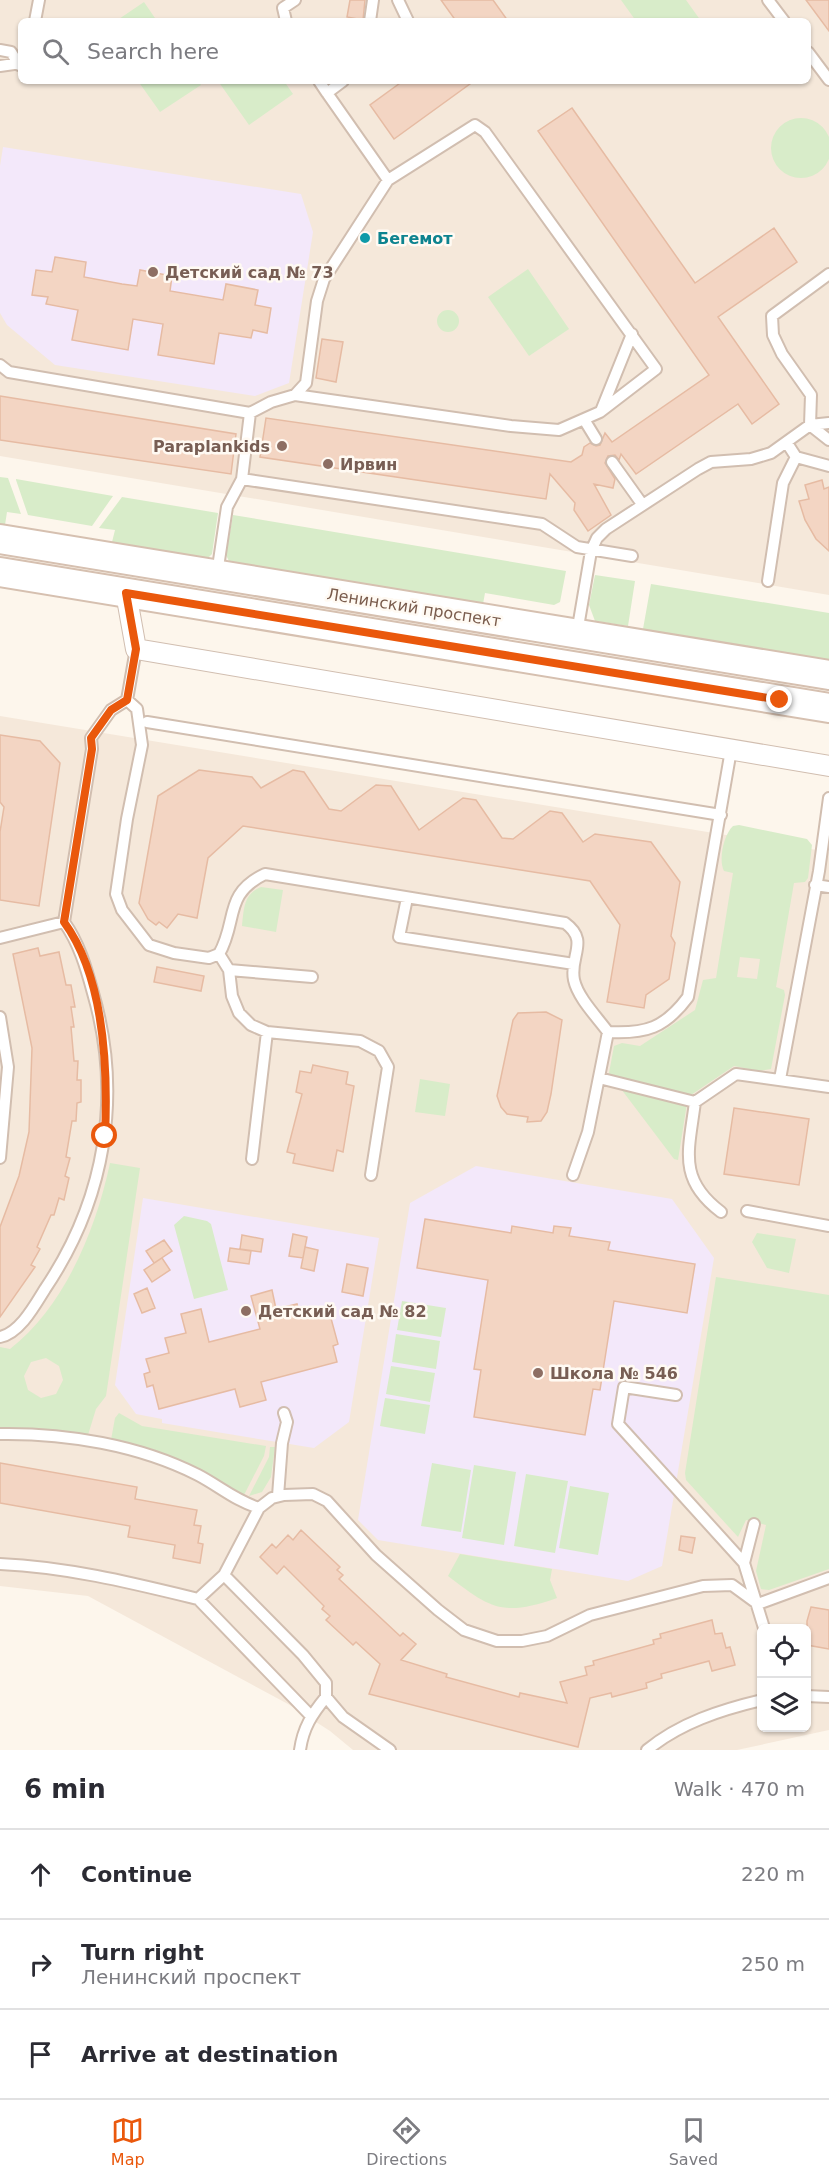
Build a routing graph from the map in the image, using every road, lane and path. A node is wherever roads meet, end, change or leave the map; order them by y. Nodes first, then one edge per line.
1 (38, 0) edge
2 (295, 0) edge
3 (373, 0) edge
4 (398, 0) edge
5 (768, 0) edge
6 (35, 18) edge
7 (285, 18) edge
8 (370, 18) edge
9 (407, 18) edge
10 (782, 18) edge
11 (0, 50) edge
12 (811, 56) edge
13 (829, 58) edge
14 (18, 61) edge
15 (18, 64) edge
16 (0, 66) edge
17 (818, 66) junction
18 (829, 80) edge
19 (321, 84) edge
20 (339, 84) edge
21 (327, 93) junction
22 (388, 180) junction
23 (829, 274) edge
24 (632, 334) junction
25 (0, 365) edge
26 (295, 395) junction
27 (600, 412) junction
28 (250, 413) junction
29 (585, 421) junction
30 (829, 423) edge
31 (810, 425) junction
32 (596, 439) dead end
33 (829, 440) edge
34 (787, 443) junction
35 (796, 457) junction
36 (612, 462) dead end
37 (829, 466) edge
38 (243, 479) junction
39 (642, 504) junction
40 (0, 539) edge
41 (591, 551) junction
42 (632, 556) dead end
43 (0, 572) edge
44 (217, 574) junction
45 (768, 581) dead end
46 (126, 593) junction
47 (577, 633) junction
48 (136, 649) junction
49 (829, 675) edge
50 (127, 700) junction
51 (829, 708) edge
52 (147, 722) dead end
53 (731, 750) junction
54 (829, 766) edge
55 (829, 798) edge
56 (721, 815) junction
57 (815, 885) junction
58 (829, 887) edge
59 (407, 898) junction
60 (64, 922) junction
61 (0, 938) edge
62 (219, 954) junction
63 (574, 964) junction
64 (229, 970) junction
65 (312, 977) dead end
66 (0, 1017) edge
67 (267, 1032) junction
68 (608, 1032) junction
69 (599, 1078) junction
70 (780, 1079) junction
71 (829, 1087) edge
72 (695, 1102) junction
73 (0, 1158) edge
74 (252, 1159) dead end
75 (371, 1175) dead end
76 (573, 1175) dead end
77 (747, 1211) dead end
78 (721, 1212) dead end
79 (829, 1226) edge
80 (0, 1337) edge
81 (676, 1395) dead end
82 (284, 1413) dead end
83 (0, 1434) edge
84 (278, 1496) junction
85 (259, 1508) junction
86 (754, 1524) dead end
87 (744, 1563) junction
88 (0, 1564) edge
89 (224, 1575) junction
90 (829, 1578) edge
91 (198, 1599) junction
92 (758, 1604) junction
93 (763, 1624) edge
94 (811, 1696) edge
95 (326, 1697) junction
96 (829, 1697) edge
97 (757, 1701) edge
98 (311, 1716) junction
99 (300, 1750) edge
100 (390, 1750) edge
101 (647, 1750) edge

1 - 6 lane
2 - 7 lane
3 - 8 lane
4 - 9 lane
5 - 10 lane
11 - 14 lane
12 - 17 lane
13 - 17 lane
15 - 16 lane
17 - 18 lane
19 - 21 lane
20 - 21 lane
21 - 22 lane
22 - 24 lane
22 - 26 lane
23 - 31 lane
24 - 27 lane
24 - 27 lane
25 - 28 lane
26 - 28 lane
26 - 29 lane
27 - 29 lane
28 - 38 lane
29 - 32 lane
30 - 31 lane
31 - 33 lane
31 - 34 lane
34 - 35 lane
34 - 39 lane
35 - 37 lane
35 - 45 lane
36 - 39 lane
38 - 41 lane
38 - 44 lane
39 - 41 lane
40 - 44 main road, Ленинский проспект
41 - 42 lane
41 - 47 lane
43 - 46 main road, Ленинский проспект
44 - 47 main road, Ленинский проспект
46 - 48 street
46 - 51 main road, Ленинский проспект
47 - 49 main road, Ленинский проспект
48 - 50 lane
48 - 53 street
50 - 60 lane
50 - 62 lane
52 - 56 lane
53 - 54 street
53 - 56 lane
55 - 57 lane
56 - 68 lane
57 - 58 lane
57 - 70 lane
59 - 62 lane
59 - 63 lane
59 - 63 lane
60 - 61 lane
60 - 80 lane
62 - 64 lane
63 - 68 lane
64 - 65 lane
64 - 67 lane
66 - 73 lane
67 - 74 lane
67 - 75 lane
68 - 69 lane
69 - 72 lane
69 - 76 lane
70 - 71 lane
70 - 72 lane
72 - 78 lane
77 - 79 lane
81 - 87 lane
82 - 84 lane
83 - 85 lane
84 - 85 lane
84 - 92 lane
85 - 89 lane
86 - 87 lane
87 - 92 lane
88 - 91 lane
89 - 91 lane
89 - 95 lane
90 - 92 lane
91 - 98 lane
92 - 93 lane
94 - 96 lane
95 - 98 lane
95 - 100 lane
97 - 101 lane
98 - 99 lane

